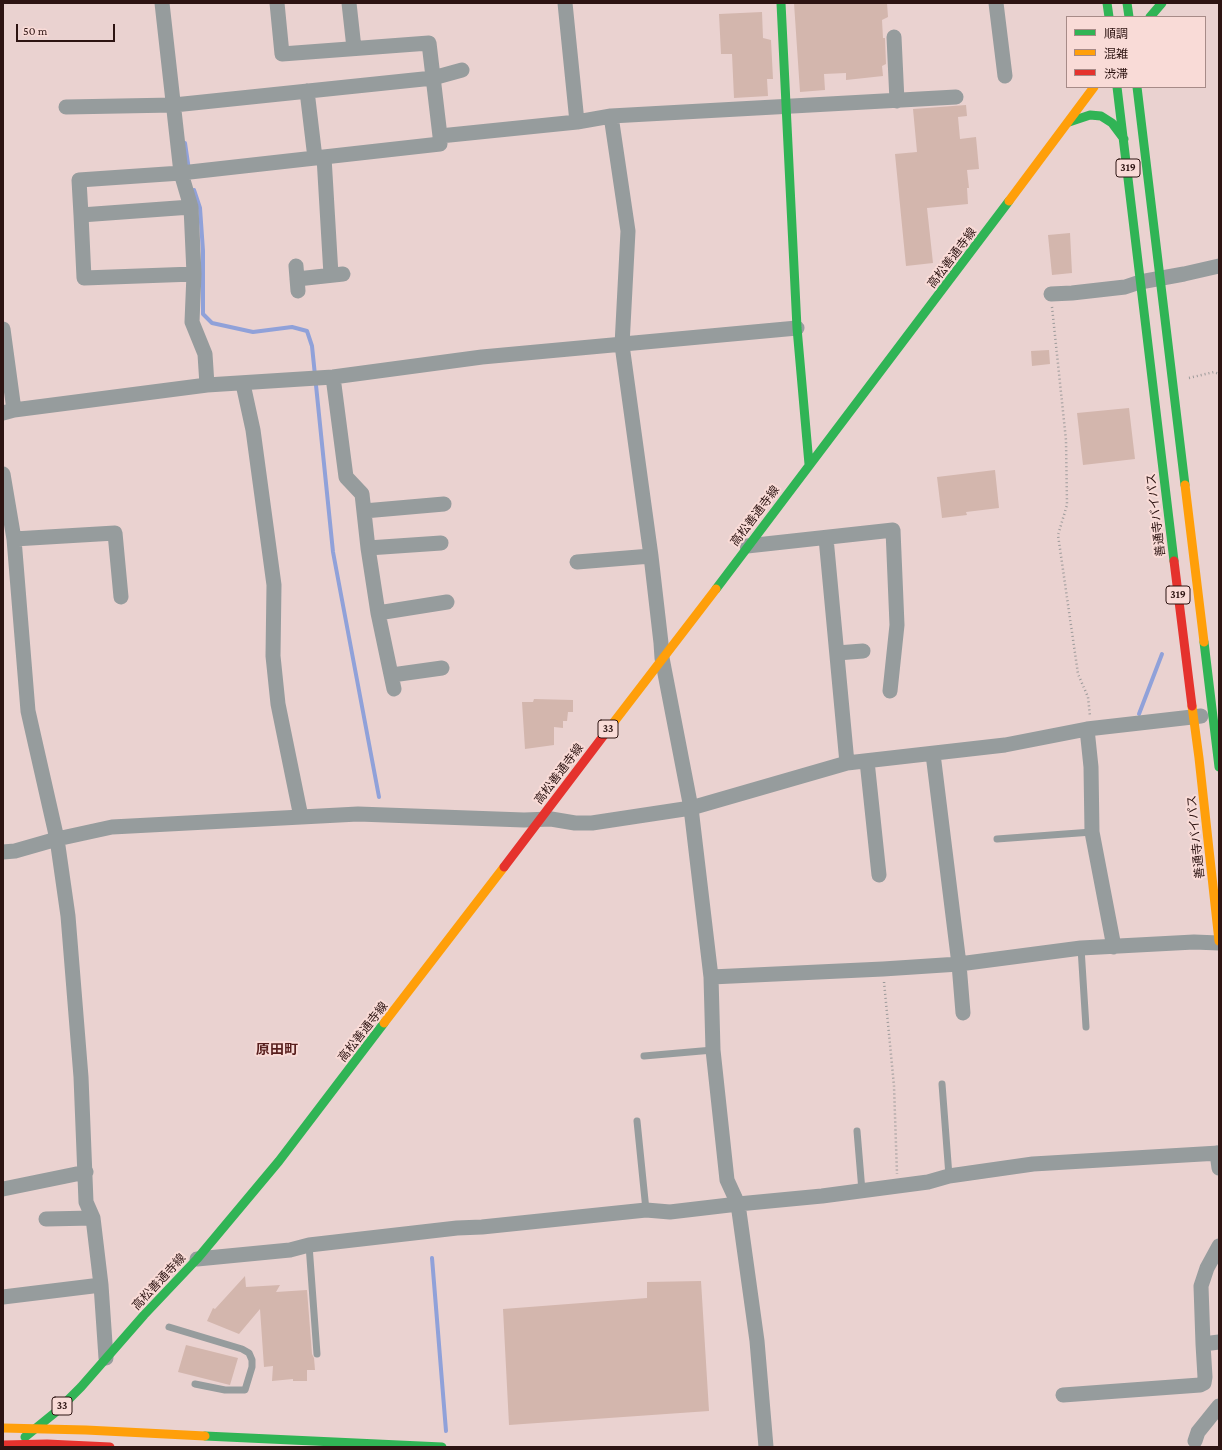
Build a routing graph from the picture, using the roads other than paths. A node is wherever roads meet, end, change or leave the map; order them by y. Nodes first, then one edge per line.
1 (162, 3) edge
2 (277, 3) edge
3 (349, 3) edge
4 (565, 3) edge
5 (781, 3) edge
6 (996, 3) edge
7 (1107, 3) edge
8 (1127, 3) edge
9 (1162, 3) edge
10 (1109, 16) edge
11 (1129, 16) edge
12 (1151, 16) edge
13 (894, 37) dead end
14 (354, 48) junction
15 (462, 70) dead end
16 (1006, 76) dead end
17 (433, 78) junction
18 (1093, 88) edge
19 (1117, 88) edge
20 (1138, 88) edge
21 (306, 91) junction
22 (956, 97) dead end
23 (898, 101) junction
24 (174, 105) junction
25 (786, 106) junction
26 (66, 107) dead end
27 (611, 116) junction
28 (577, 122) junction
29 (1069, 122) junction
30 (440, 136) junction
31 (1124, 139) junction
32 (319, 158) junction
33 (182, 173) junction
34 (191, 208) junction
35 (81, 215) junction
36 (1219, 266) edge
37 (194, 274) junction
38 (1161, 278) junction
39 (297, 279) dead end
40 (1140, 282) junction
41 (1051, 294) road end
42 (797, 328) junction
43 (3, 329) edge
44 (622, 345) junction
45 (333, 377) junction
46 (243, 384) junction
47 (208, 385) junction
48 (8, 411) edge
49 (809, 464) junction
50 (3, 474) edge
51 (444, 504) dead end
52 (364, 511) junction
53 (826, 538) junction
54 (14, 539) junction
55 (441, 543) dead end
56 (747, 546) junction
57 (368, 548) junction
58 (651, 556) junction
59 (577, 562) dead end
60 (121, 597) dead end
61 (446, 602) dead end
62 (378, 613) junction
63 (863, 651) dead end
64 (837, 653) junction
65 (662, 658) junction
66 (442, 668) dead end
67 (890, 691) dead end
68 (1216, 714) edge
69 (1193, 718) junction
70 (1089, 729) junction
71 (933, 754) junction
72 (867, 761) junction
73 (848, 763) junction
74 (1219, 767) edge
75 (690, 808) junction
76 (301, 817) junction
77 (539, 820) junction
78 (1092, 832) junction
79 (56, 839) junction
80 (997, 839) dead end
81 (3, 852) edge
82 (878, 875) dead end
83 (1219, 942) edge
84 (1114, 946) junction
85 (1081, 948) junction
86 (959, 964) junction
87 (711, 977) junction
88 (963, 1013) dead end
89 (1086, 1027) dead end
90 (713, 1050) junction
91 (644, 1056) dead end
92 (942, 1084) dead end
93 (638, 1121) dead end
94 (857, 1131) dead end
95 (1218, 1153) edge
96 (1219, 1168) edge
97 (86, 1172) junction
98 (949, 1176) junction
99 (3, 1189) edge
100 (862, 1191) junction
101 (738, 1204) junction
102 (646, 1210) junction
103 (93, 1218) junction
104 (46, 1219) dead end
105 (309, 1245) junction
106 (1219, 1246) edge
107 (197, 1259) junction
108 (101, 1285) junction
109 (3, 1297) edge
110 (170, 1328) dead end
111 (1219, 1342) edge
112 (1203, 1344) junction
113 (317, 1354) dead end
114 (106, 1358) junction
115 (195, 1384) dead end
116 (80, 1387) junction
117 (1063, 1395) dead end
118 (1219, 1406) edge
119 (72, 1412) dead end
120 (77, 1423) dead end
121 (3, 1428) edge
122 (35, 1428) junction
123 (86, 1430) junction
124 (22, 1440) junction
125 (1195, 1441) dead end
126 (3, 1445) edge
127 (11, 1447) edge
128 (14, 1447) edge
129 (110, 1447) edge
130 (442, 1447) edge
131 (766, 1447) edge

1 - 24 street
2 - 14 street
3 - 14 street
4 - 28 street
5 - 25 main road
6 - 16 street
7 - 10 main road
8 - 11 main road
9 - 12 main road
13 - 23 street
14 - 17 street
15 - 17 street
17 - 21 street
17 - 30 street
18 - 29 main road, 高松善通寺線 / 33
19 - 31 main road, 善通寺バイパス / 319
20 - 38 main road, 319
21 - 24 street
21 - 32 street
22 - 23 street
23 - 25 street
24 - 26 street
24 - 33 street
25 - 27 street
25 - 42 main road
27 - 28 street
27 - 44 street
28 - 30 street
29 - 31 main road
29 - 49 main road, 高松善通寺線 / 33
30 - 32 street
31 - 40 main road, 善通寺バイパス / 319
32 - 33 street
32 - 39 street
33 - 34 street
33 - 35 street
34 - 35 street
34 - 37 street
35 - 37 street
36 - 38 street
37 - 47 street
38 - 40 street
38 - 68 main road, 319
40 - 41 street
40 - 69 main road, 善通寺バイパス / 319
42 - 44 street
42 - 49 main road
43 - 48 street
44 - 45 street
44 - 58 street
45 - 46 street
45 - 52 street
46 - 47 street
46 - 76 street
47 - 48 street
49 - 56 main road, 高松善通寺線 / 33
50 - 54 street
51 - 52 street
52 - 57 street
53 - 56 street
53 - 64 street
53 - 67 street
54 - 60 street
54 - 79 street
55 - 57 street
56 - 65 main road, 高松善通寺線 / 33
57 - 62 street
58 - 59 street
58 - 65 street
61 - 62 street
62 - 66 street
63 - 64 street
64 - 73 street
65 - 75 street
65 - 77 main road, 高松善通寺線 / 33
68 - 69 street
68 - 74 main road, 319
69 - 70 street
69 - 83 main road, 善通寺バイパス / 319
70 - 71 street
70 - 78 street
71 - 72 street
71 - 86 street
72 - 73 street
72 - 82 street
73 - 75 street
75 - 77 street
75 - 87 street
76 - 77 street
76 - 79 street
77 - 107 main road, 高松善通寺線 / 33
78 - 80 lane
78 - 84 street
79 - 81 street
79 - 97 street
83 - 84 street
84 - 85 street
85 - 86 street
85 - 89 lane
86 - 87 street
86 - 88 street
87 - 90 street
90 - 91 lane
90 - 101 street
92 - 98 lane
93 - 102 lane
94 - 100 lane
95 - 96 street
95 - 98 street
97 - 99 street
97 - 103 street
98 - 100 street
100 - 101 street
101 - 102 street
101 - 131 street
102 - 105 street
103 - 104 street
103 - 108 street
105 - 107 street
105 - 113 lane
106 - 112 street
107 - 114 main road, 高松善通寺線 / 33
108 - 109 street
108 - 114 street
110 - 115 lane
111 - 112 street
112 - 117 street
114 - 116 main road, 高松善通寺線 / 33
116 - 119 main road
116 - 122 main road, 高松善通寺線 / 33
118 - 125 street
120 - 123 main road
121 - 122 main road
122 - 123 main road
122 - 124 main road, 高松善通寺線 / 33
123 - 130 main road
124 - 127 main road, 高松善通寺線 / 33
124 - 128 main road
126 - 129 main road, bridge

